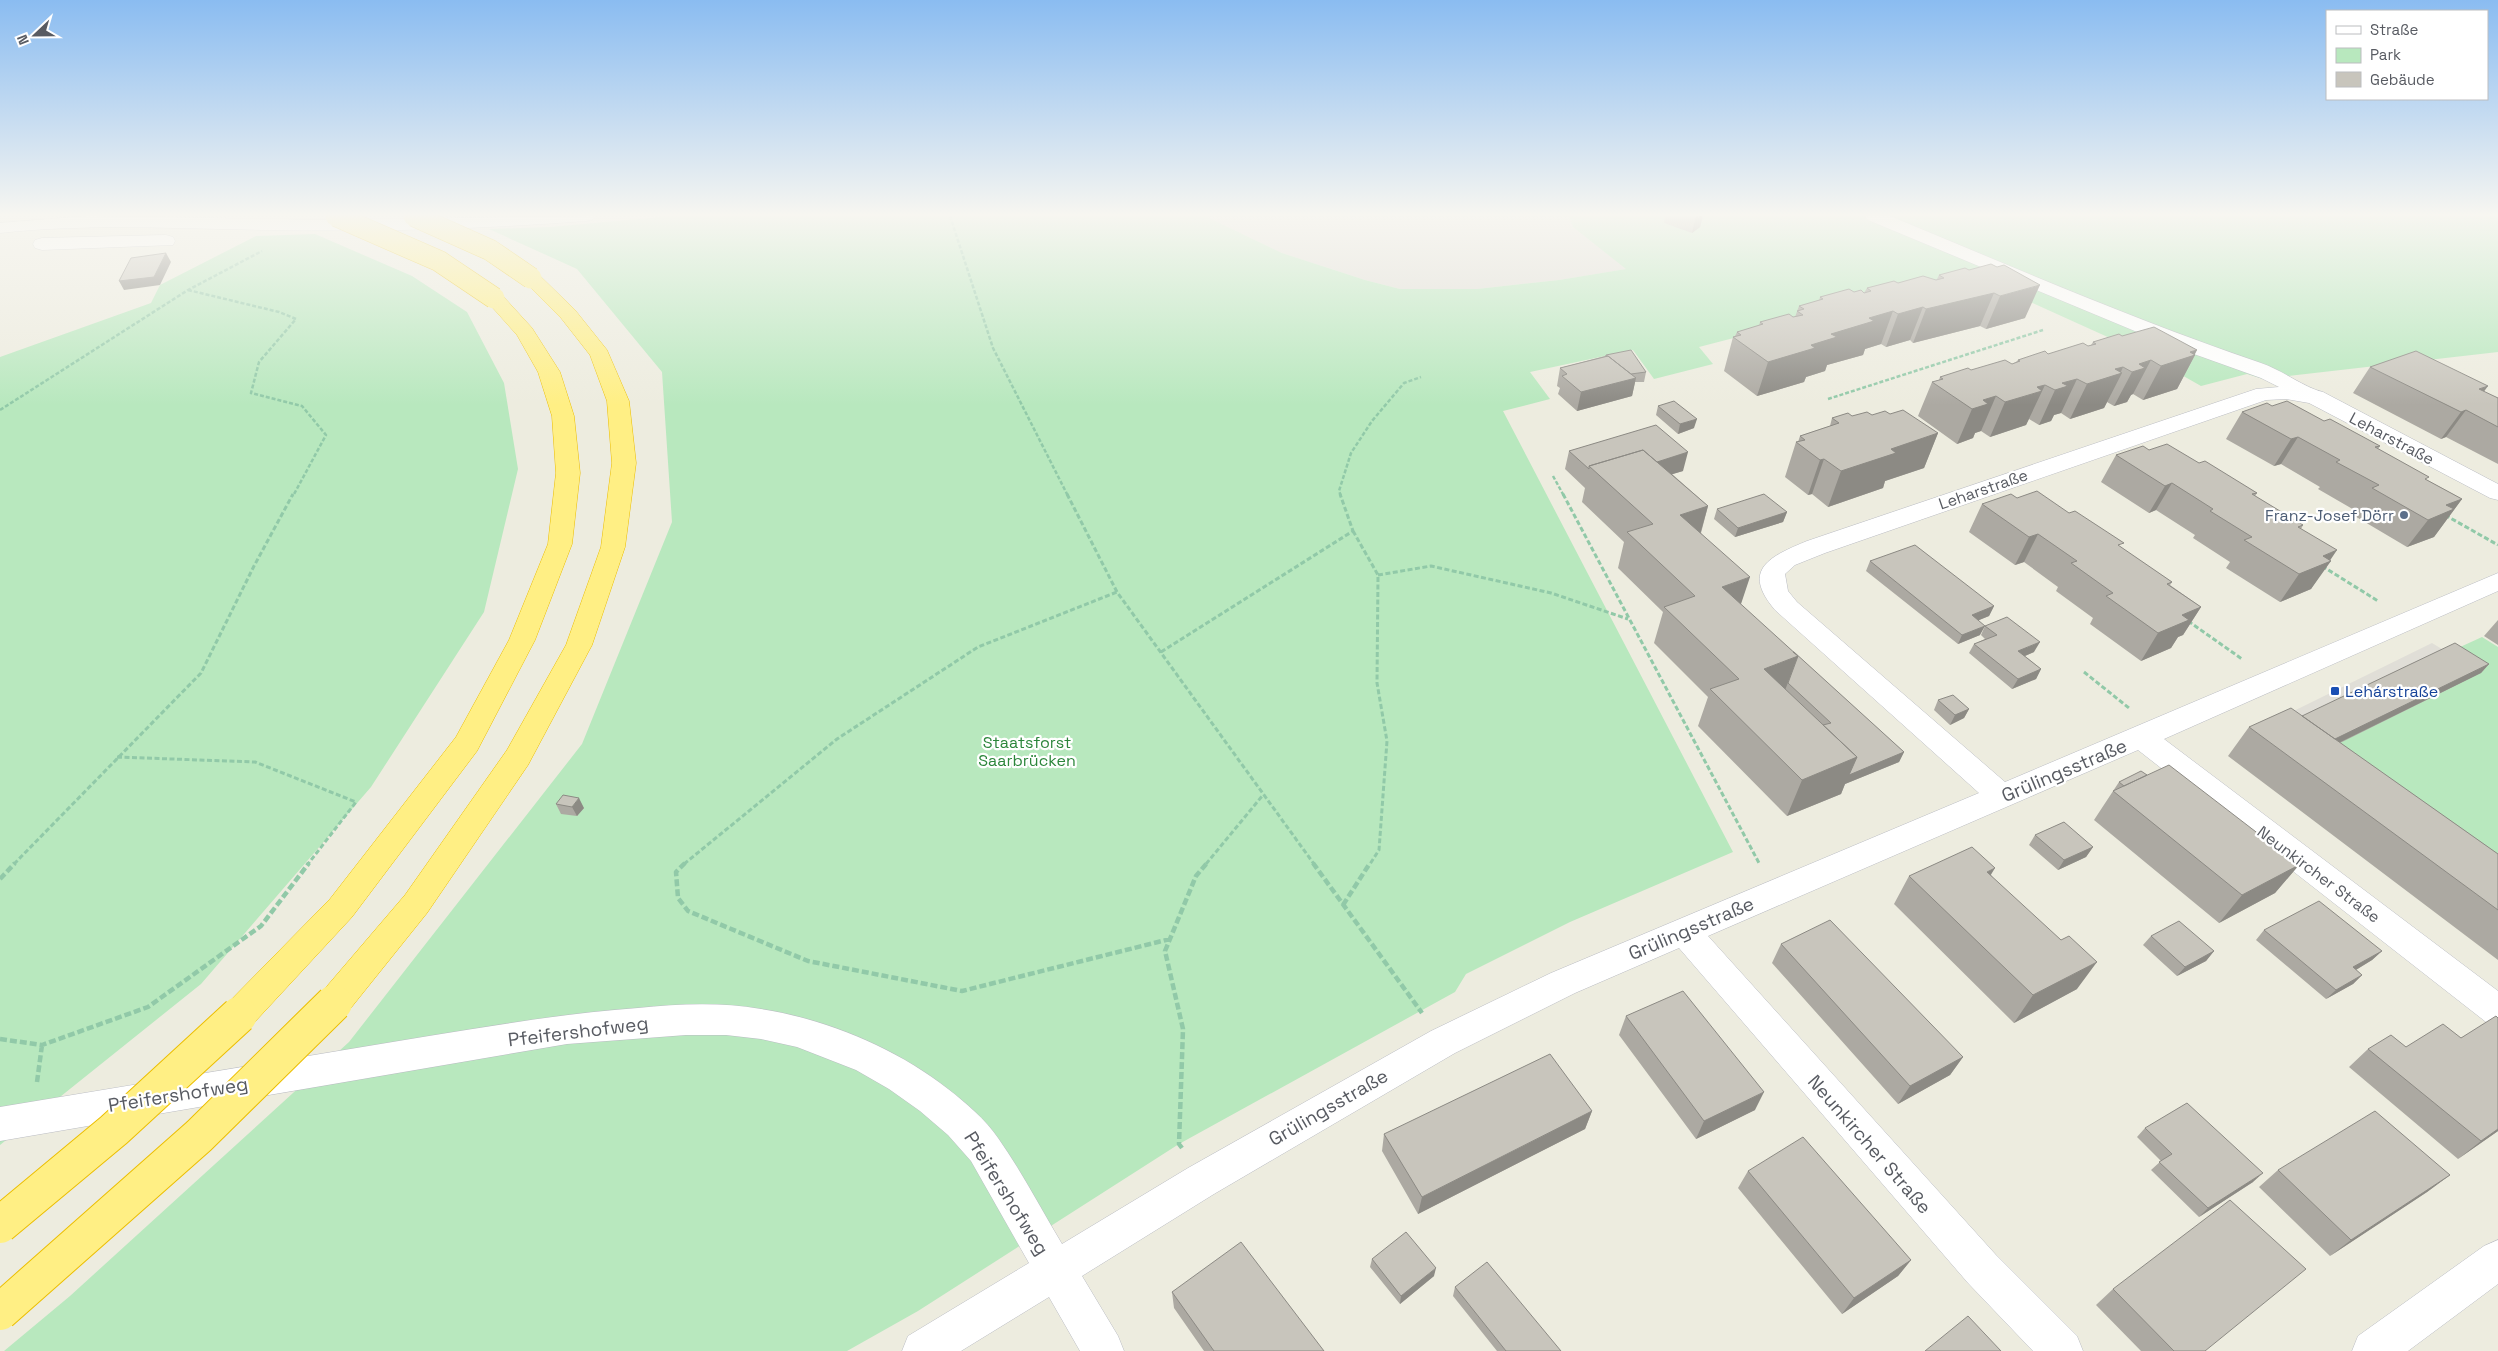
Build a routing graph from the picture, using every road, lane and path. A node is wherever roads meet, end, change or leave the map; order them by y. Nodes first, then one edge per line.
1 (209, 279) edge
2 (470, 279) edge
3 (532, 279) edge
4 (971, 279) edge
5 (2026, 279) edge
6 (188, 290) junction
7 (2044, 330) dead end
8 (1421, 377) dead end
9 (2315, 397) junction
10 (1828, 400) dead end
11 (0, 410) edge
12 (1553, 476) dead end
13 (2498, 493) edge
14 (2440, 512) edge
15 (1353, 531) junction
16 (2498, 545) edge
17 (2314, 561) edge
18 (1378, 575) junction
19 (2498, 581) edge
20 (1117, 592) junction
21 (2180, 615) edge
22 (1628, 619) junction
23 (2408, 620) junction
24 (1161, 652) junction
25 (2084, 672) dead end
26 (2270, 679) junction
27 (2149, 733) junction
28 (117, 757) junction
29 (1263, 795) junction
30 (2001, 796) junction
31 (0, 880) edge
32 (1775, 892) junction
33 (1343, 905) junction
34 (1684, 931) junction
35 (1170, 939) junction
36 (2498, 1011) edge
37 (0, 1039) edge
38 (1443, 1042) junction
39 (0, 1124) edge
40 (1201, 1181) junction
41 (0, 1225) edge
42 (2498, 1260) edge
43 (1056, 1270) junction
44 (0, 1312) edge
45 (923, 1351) edge
46 (1104, 1351) edge
47 (2062, 1351) edge
48 (2373, 1351) edge

1 - 6 path
2 - 41 highway, bridge
3 - 44 highway, bridge
4 - 20 path
5 - 9 street
6 - 11 path
6 - 28 path
7 - 10 path
8 - 15 path
9 - 13 street, Leharstraße
9 - 30 street, Leharstraße
12 - 22 path
14 - 16 path
15 - 18 path
15 - 24 path
17 - 23 path
18 - 22 path
18 - 33 path
19 - 23 street, Grülingsstraße
20 - 24 path
20 - 35 path
21 - 26 path
22 - 32 path
23 - 26 street, Grülingsstraße
24 - 29 path
25 - 27 path
26 - 27 street, Grülingsstraße
27 - 30 street, Grülingsstraße
27 - 36 street, Neunkircher Straße
28 - 31 path
28 - 37 path
29 - 33 path
29 - 35 path
30 - 32 street, Grülingsstraße
32 - 34 street, Grülingsstraße
33 - 38 path
34 - 38 street, Grülingsstraße
34 - 47 street, Neunkircher Straße
35 - 40 path
38 - 40 street, Grülingsstraße
39 - 43 street, Pfeifershofweg
40 - 43 street, Grülingsstraße
42 - 48 street
43 - 45 street, Grülingsstraße
43 - 46 street, Pfeifershofweg

